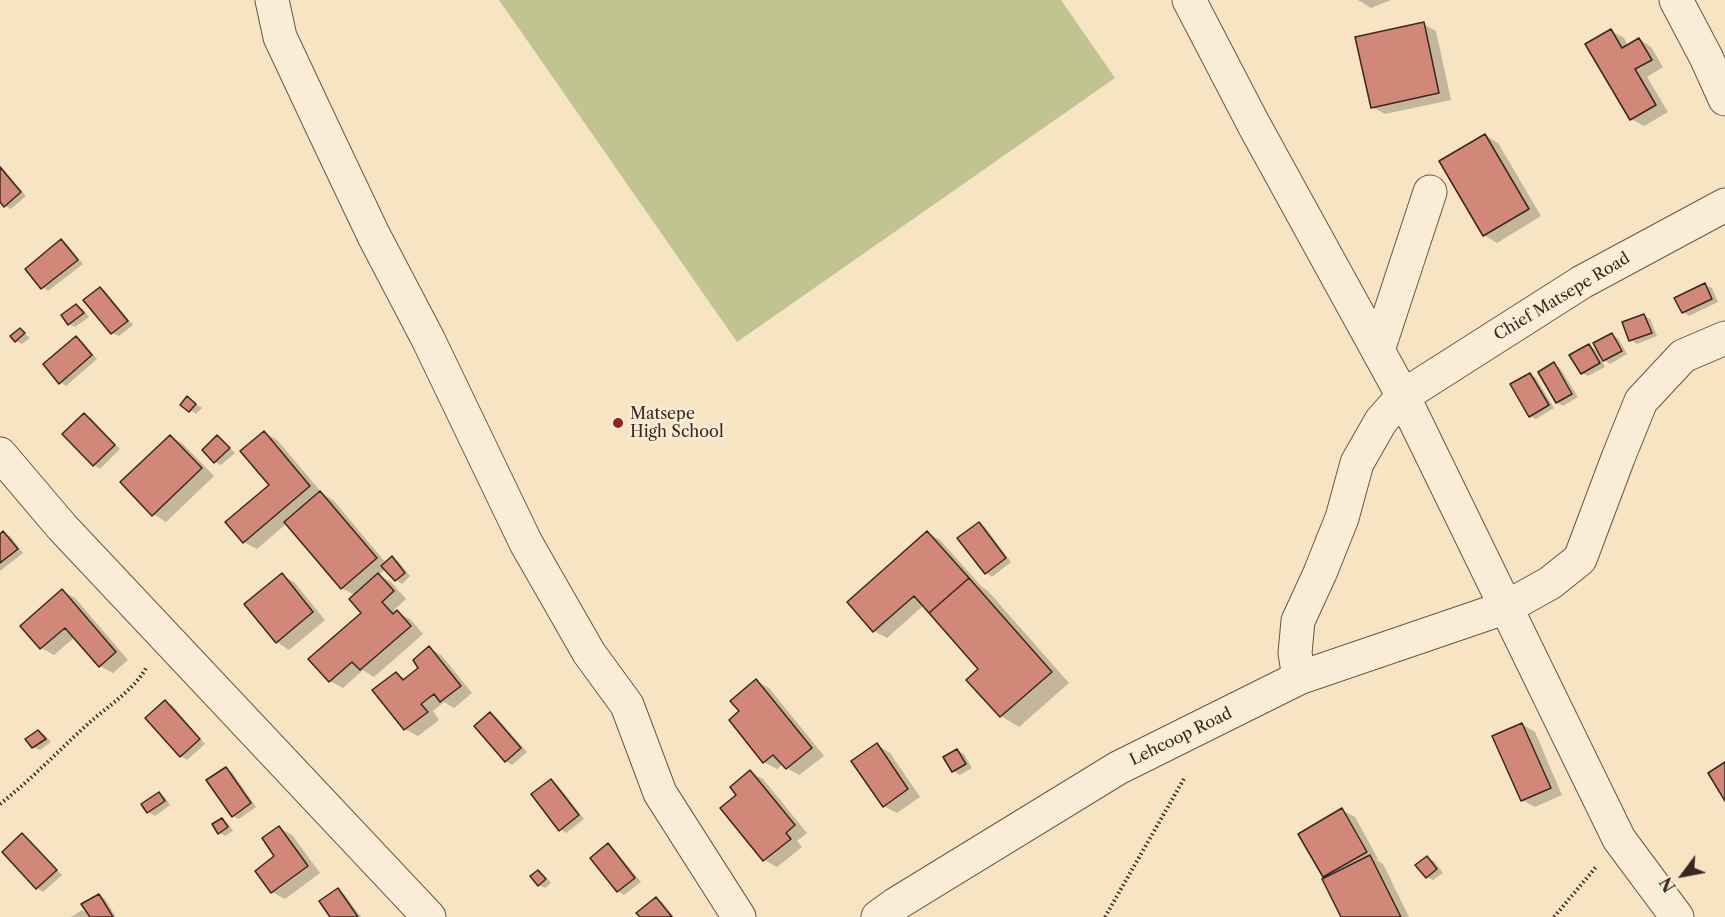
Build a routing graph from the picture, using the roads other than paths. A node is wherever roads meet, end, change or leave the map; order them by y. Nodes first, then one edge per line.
1 (272, 0) edge
2 (1189, 0) edge
3 (1676, 0) edge
4 (1725, 99) edge
5 (1430, 192) dead end
6 (1725, 205) edge
7 (1725, 338) edge
8 (1378, 350) junction
9 (1403, 396) junction
10 (0, 454) edge
11 (1507, 607) junction
12 (1299, 678) junction
13 (429, 917) edge
14 (739, 917) edge
15 (878, 917) edge
16 (1677, 917) edge

1 - 14 street
2 - 8 street
3 - 4 street
5 - 8 street
6 - 9 street, Chief Matsepe Road
7 - 11 street, Lehcoop Road
8 - 9 street
9 - 11 street
9 - 12 street, Chief Matsepe Road
10 - 13 street
11 - 12 street, Lehcoop Road
11 - 16 street
12 - 15 street, Lehcoop Road

